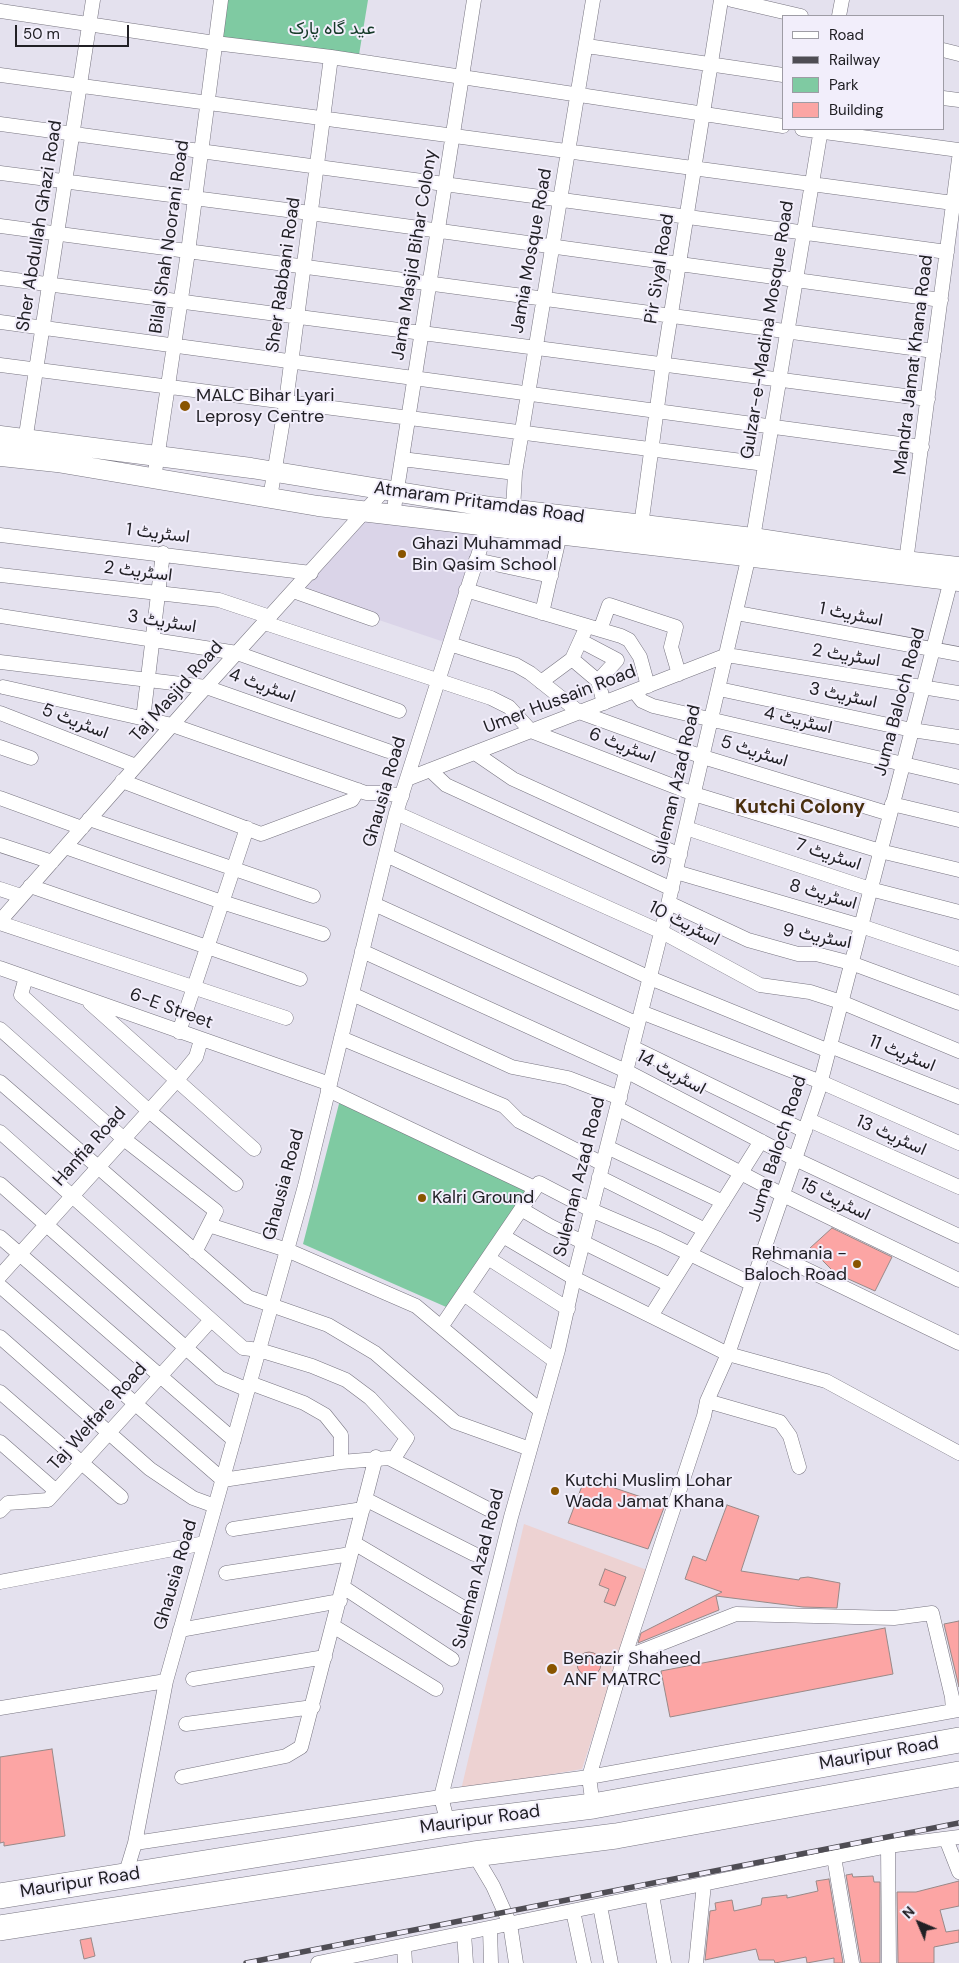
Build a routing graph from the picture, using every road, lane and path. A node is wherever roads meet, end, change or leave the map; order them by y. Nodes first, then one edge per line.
1 (93, 0) edge
2 (221, 0) edge
3 (474, 0) edge
4 (594, 0) edge
5 (721, 0) edge
6 (732, 0) edge
7 (842, 0) edge
8 (0, 11) edge
9 (797, 15) edge
10 (839, 15) edge
11 (90, 24) junction
12 (215, 43) junction
13 (588, 46) junction
14 (944, 50) edge
15 (959, 54) edge
16 (331, 57) junction
17 (712, 63) junction
18 (0, 74) edge
19 (782, 74) edge
20 (463, 76) junction
21 (81, 86) junction
22 (579, 94) junction
23 (944, 98) edge
24 (959, 100) edge
25 (208, 103) junction
26 (702, 114) junction
27 (324, 118) junction
28 (0, 124) edge
29 (782, 126) edge
30 (821, 130) edge
31 (73, 134) junction
32 (453, 136) junction
33 (568, 150) junction
34 (959, 150) edge
35 (201, 152) junction
36 (959, 159) edge
37 (317, 167) junction
38 (694, 168) junction
39 (0, 173) edge
40 (66, 182) junction
41 (444, 183) junction
42 (812, 185) junction
43 (195, 199) junction
44 (561, 199) junction
45 (953, 203) junction
46 (310, 213) junction
47 (687, 216) junction
48 (0, 226) edge
49 (438, 231) junction
50 (803, 232) junction
51 (58, 234) junction
52 (553, 247) junction
53 (188, 252) junction
54 (947, 252) junction
55 (681, 264) junction
56 (304, 267) junction
57 (0, 278) edge
58 (795, 280) junction
59 (429, 284) junction
60 (50, 285) junction
61 (544, 299) junction
62 (941, 300) junction
63 (181, 302) junction
64 (672, 315) junction
65 (297, 318) junction
66 (0, 322) edge
67 (43, 328) junction
68 (787, 331) junction
69 (421, 334) junction
70 (174, 346) junction
71 (535, 348) junction
72 (934, 351) junction
73 (291, 363) junction
74 (663, 364) junction
75 (0, 365) edge
76 (36, 370) junction
77 (414, 379) junction
78 (779, 380) junction
79 (168, 386) junction
80 (528, 395) junction
81 (928, 399) junction
82 (286, 402) junction
83 (657, 413) junction
84 (408, 417) junction
85 (772, 428) junction
86 (522, 432) junction
87 (0, 436) edge
88 (26, 438) junction
89 (922, 447) junction
90 (653, 449) junction
91 (0, 456) edge
92 (158, 456) junction
93 (23, 459) junction
94 (402, 459) junction
95 (765, 464) junction
96 (275, 472) junction
97 (515, 473) junction
98 (154, 479) junction
99 (391, 490) junction
100 (270, 498) junction
101 (494, 507) junction
102 (513, 510) junction
103 (365, 512) junction
104 (393, 515) junction
105 (488, 526) junction
106 (560, 534) junction
107 (0, 535) edge
108 (640, 535) junction
109 (751, 547) junction
110 (163, 553) junction
111 (476, 560) junction
112 (905, 568) junction
113 (310, 573) junction
114 (0, 575) edge
115 (551, 576) junction
116 (956, 576) edge
117 (466, 590) junction
118 (293, 591) junction
119 (158, 593) junction
120 (542, 613) junction
121 (736, 613) junction
122 (0, 616) edge
123 (372, 619) dead end
124 (268, 620) junction
125 (594, 628) junction
126 (152, 640) junction
127 (581, 641) junction
128 (450, 644) junction
129 (932, 649) junction
130 (237, 653) junction
131 (959, 654) edge
132 (726, 655) junction
133 (572, 659) junction
134 (0, 662) edge
135 (680, 674) junction
136 (149, 680) junction
137 (598, 681) junction
138 (438, 682) junction
139 (541, 682) junction
140 (206, 686) junction
141 (648, 686) junction
142 (3, 687) dead end
143 (922, 688) junction
144 (719, 689) junction
145 (634, 692) junction
146 (959, 693) edge
147 (604, 703) junction
148 (399, 711) dead end
149 (579, 712) junction
150 (0, 713) edge
151 (143, 719) junction
152 (712, 720) junction
153 (172, 725) junction
154 (912, 730) junction
155 (531, 731) junction
156 (959, 737) edge
157 (0, 747) edge
158 (388, 751) dead end
159 (475, 753) junction
160 (703, 756) junction
161 (31, 758) dead end
162 (902, 765) junction
163 (136, 766) junction
164 (430, 770) junction
165 (959, 777) edge
166 (407, 779) junction
167 (122, 781) junction
168 (358, 790) junction
169 (694, 794) junction
170 (402, 796) junction
171 (0, 798) edge
172 (891, 809) junction
173 (396, 813) junction
174 (959, 820) edge
175 (86, 823) junction
176 (247, 828) junction
177 (686, 828) junction
178 (0, 845) edge
179 (65, 847) junction
180 (880, 851) junction
181 (386, 855) junction
182 (680, 855) junction
183 (52, 862) junction
184 (234, 869) junction
185 (959, 870) edge
186 (676, 872) junction
187 (0, 889) edge
188 (672, 889) junction
189 (870, 889) junction
190 (26, 891) junction
191 (313, 896) dead end
192 (222, 902) junction
193 (669, 903) junction
194 (374, 904) junction
195 (959, 912) edge
196 (0, 922) edge
197 (861, 926) junction
198 (662, 932) junction
199 (323, 934) dead end
200 (207, 947) junction
201 (362, 951) junction
202 (959, 959) edge
203 (852, 963) junction
204 (0, 968) edge
205 (26, 977) junction
206 (650, 978) junction
207 (300, 979) dead end
208 (194, 987) junction
209 (352, 994) junction
210 (84, 998) junction
211 (841, 1002) junction
212 (959, 1004) edge
213 (286, 1018) dead end
214 (640, 1018) junction
215 (0, 1029) edge
216 (179, 1032) junction
217 (341, 1038) junction
218 (201, 1040) junction
219 (632, 1046) junction
220 (829, 1048) junction
221 (959, 1051) edge
222 (626, 1071) junction
223 (177, 1080) junction
224 (0, 1082) edge
225 (821, 1082) junction
226 (329, 1087) junction
227 (959, 1097) edge
228 (618, 1103) junction
229 (148, 1111) junction
230 (807, 1125) junction
231 (0, 1132) edge
232 (124, 1139) junction
233 (761, 1141) junction
234 (959, 1143) edge
235 (607, 1147) junction
236 (254, 1149) dead end
237 (795, 1159) junction
238 (97, 1168) junction
239 (601, 1170) junction
240 (741, 1173) junction
241 (0, 1184) edge
242 (236, 1184) dead end
243 (959, 1187) edge
244 (535, 1188) junction
245 (783, 1195) junction
246 (72, 1197) junction
247 (723, 1202) junction
248 (521, 1209) junction
249 (591, 1210) junction
250 (46, 1225) junction
251 (209, 1225) junction
252 (705, 1230) junction
253 (503, 1236) junction
254 (959, 1236) edge
255 (0, 1237) edge
256 (583, 1242) junction
257 (764, 1249) junction
258 (287, 1250) junction
259 (196, 1252) junction
260 (690, 1254) junction
261 (19, 1255) junction
262 (488, 1258) junction
263 (0, 1276) edge
264 (574, 1278) junction
265 (959, 1280) edge
266 (752, 1284) junction
267 (670, 1285) junction
268 (0, 1286) edge
269 (464, 1294) junction
270 (271, 1305) junction
271 (568, 1309) junction
272 (651, 1316) junction
273 (211, 1320) junction
274 (441, 1327) junction
275 (0, 1337) edge
276 (959, 1343) edge
277 (186, 1348) junction
278 (259, 1350) junction
279 (728, 1354) junction
280 (555, 1360) junction
281 (159, 1376) junction
282 (249, 1387) junction
283 (0, 1392) edge
284 (707, 1401) junction
285 (136, 1404) junction
286 (541, 1411) junction
287 (108, 1434) junction
288 (234, 1440) junction
289 (0, 1442) edge
290 (530, 1449) junction
291 (959, 1453) edge
292 (376, 1457) junction
293 (393, 1460) junction
294 (341, 1462) junction
295 (83, 1463) junction
296 (800, 1468) dead end
297 (223, 1480) junction
298 (56, 1492) junction
299 (121, 1497) dead end
300 (3, 1503) edge
301 (364, 1504) junction
302 (215, 1506) junction
303 (488, 1509) dead end
304 (233, 1529) dead end
305 (205, 1543) junction
306 (353, 1549) junction
307 (474, 1554) dead end
308 (226, 1573) dead end
309 (0, 1582) edge
310 (341, 1594) junction
311 (464, 1608) dead end
312 (333, 1626) junction
313 (180, 1630) junction
314 (325, 1657) junction
315 (624, 1658) junction
316 (452, 1659) dead end
317 (193, 1679) dead end
318 (166, 1682) junction
319 (436, 1689) dead end
320 (313, 1707) junction
321 (0, 1708) edge
322 (956, 1711) edge
323 (186, 1724) dead end
324 (959, 1740) edge
325 (959, 1774) edge
326 (182, 1777) dead end
327 (589, 1777) junction
328 (442, 1797) junction
329 (593, 1806) junction
330 (448, 1824) junction
331 (952, 1838) edge
332 (135, 1843) junction
333 (888, 1846) junction
334 (474, 1854) junction
335 (834, 1858) junction
336 (959, 1872) edge
337 (125, 1876) junction
338 (704, 1884) junction
339 (652, 1895) junction
340 (0, 1896) edge
341 (600, 1906) junction
342 (573, 1911) junction
343 (510, 1924) junction
344 (0, 1928) edge
345 (490, 1928) junction
346 (464, 1934) junction
347 (404, 1946) junction
348 (367, 1958) edge
349 (322, 1963) edge
350 (405, 1963) edge
351 (466, 1963) edge
352 (492, 1963) edge
353 (516, 1963) edge
354 (584, 1963) edge
355 (611, 1963) edge
356 (664, 1963) edge
357 (696, 1963) edge
358 (852, 1963) edge
359 (889, 1963) edge

1 - 11 street, Sher Abdullah Ghazi Road
2 - 12 street, Bilal Shah Noorani Road
3 - 20 street, Jama Masjid Bihar Colony
4 - 13 street, Jamia Mosque Road
5 - 17 street, Pir Siyal Road
6 - 9 street
7 - 10 street
8 - 11 street
11 - 12 street
11 - 21 street, Sher Abdullah Ghazi Road
12 - 16 street
12 - 25 street, Bilal Shah Noorani Road
13 - 17 street
13 - 22 street, Jamia Mosque Road
14 - 15 street
16 - 20 street
16 - 27 street, Sher Rabbani Road
17 - 19 street
17 - 26 street, Pir Siyal Road
18 - 21 street
20 - 22 street
20 - 32 street, Jama Masjid Bihar Colony
21 - 25 street
21 - 31 street, Sher Abdullah Ghazi Road
22 - 26 street
22 - 33 street, Jamia Mosque Road
23 - 24 street
25 - 27 street
25 - 35 street, Bilal Shah Noorani Road
26 - 29 street
26 - 38 street, Pir Siyal Road
27 - 32 street
27 - 37 street, Sher Rabbani Road
28 - 31 street
30 - 34 street
30 - 42 street, Gulzar-e-Madina Mosque Road
31 - 35 street
31 - 40 street, Sher Abdullah Ghazi Road
32 - 33 street
32 - 41 street, Jama Masjid Bihar Colony
33 - 38 street
33 - 44 street, Jamia Mosque Road
35 - 37 street
35 - 43 street, Bilal Shah Noorani Road
36 - 45 street, Mandra Jamat Khana Road
37 - 41 street
37 - 46 street, Sher Rabbani Road
38 - 42 street
38 - 47 street, Pir Siyal Road
39 - 40 street
40 - 43 street
40 - 51 street, Sher Abdullah Ghazi Road
41 - 44 street
41 - 49 street, Jama Masjid Bihar Colony
42 - 45 street
42 - 50 street, Gulzar-e-Madina Mosque Road
43 - 46 street
43 - 53 street, Bilal Shah Noorani Road
44 - 47 street
44 - 52 street, Jamia Mosque Road
45 - 54 street, Mandra Jamat Khana Road
46 - 49 street
46 - 56 street, Sher Rabbani Road
47 - 50 street
47 - 55 street, Pir Siyal Road
48 - 51 street
49 - 52 street
49 - 59 street, Jama Masjid Bihar Colony
50 - 54 street
50 - 58 street, Gulzar-e-Madina Mosque Road
51 - 53 street
51 - 60 street, Sher Abdullah Ghazi Road
52 - 55 street
52 - 61 street, Jamia Mosque Road
53 - 56 street
53 - 63 street, Bilal Shah Noorani Road
54 - 62 street, Mandra Jamat Khana Road
55 - 58 street
55 - 64 street, Pir Siyal Road
56 - 59 street
56 - 65 street, Sher Rabbani Road
57 - 60 street
58 - 62 street
58 - 68 street, Gulzar-e-Madina Mosque Road
59 - 61 street
59 - 69 street, Jama Masjid Bihar Colony
60 - 63 street
60 - 67 street, Sher Abdullah Ghazi Road
61 - 64 street
61 - 71 street, Jamia Mosque Road
62 - 72 street, Mandra Jamat Khana Road
63 - 65 street
63 - 70 street, Bilal Shah Noorani Road
64 - 68 street
64 - 74 street, Pir Siyal Road
65 - 69 street
65 - 73 street, Sher Rabbani Road
66 - 67 street
67 - 70 street
67 - 76 street, Sher Abdullah Ghazi Road
68 - 72 street
68 - 78 street, Gulzar-e-Madina Mosque Road
69 - 71 street
69 - 77 street, Jama Masjid Bihar Colony
70 - 73 street
70 - 79 street, Bilal Shah Noorani Road
71 - 74 street
71 - 80 street, Jamia Mosque Road
72 - 81 street, Mandra Jamat Khana Road
73 - 77 street
73 - 82 street, Sher Rabbani Road
74 - 78 street
74 - 83 street, Pir Siyal Road
75 - 76 street
76 - 79 street
76 - 88 street, Sher Abdullah Ghazi Road
77 - 80 street
77 - 84 street, Jama Masjid Bihar Colony
78 - 81 street
78 - 85 street, Gulzar-e-Madina Mosque Road
79 - 82 street
79 - 92 street, Bilal Shah Noorani Road
80 - 83 street
80 - 86 street, Jamia Mosque Road
81 - 89 street, Mandra Jamat Khana Road
82 - 84 street
82 - 96 street, Sher Rabbani Road
83 - 85 street
83 - 90 street, Pir Siyal Road
84 - 86 street
84 - 94 street, Jama Masjid Bihar Colony
85 - 89 street
85 - 95 street, Gulzar-e-Madina Mosque Road
86 - 90 street
86 - 97 street, Jamia Mosque Road
87 - 88 main road, Atmaram Pritamdas Road
88 - 92 main road, Atmaram Pritamdas Road
88 - 93 street, Sher Abdullah Ghazi Road
89 - 112 street, Mandra Jamat Khana Road
90 - 95 street
90 - 108 street, Pir Siyal Road
91 - 93 main road, Atmaram Pritamdas Road
92 - 96 main road, Atmaram Pritamdas Road
92 - 98 street, Bilal Shah Noorani Road
93 - 98 main road, Atmaram Pritamdas Road
94 - 97 street
94 - 99 street, Jama Masjid Bihar Colony
95 - 109 street, Gulzar-e-Madina Mosque Road
96 - 99 main road, Atmaram Pritamdas Road
96 - 100 street, Sher Rabbani Road
97 - 102 street, Jamia Mosque Road
98 - 100 main road, Atmaram Pritamdas Road
99 - 101 main road, Atmaram Pritamdas Road
99 - 103 street, Taj Masjid Road
99 - 104 street, Jama Masjid Bihar Colony
100 - 103 main road, Atmaram Pritamdas Road
101 - 102 main road, Atmaram Pritamdas Road
101 - 105 street, Ghausia Road
102 - 108 main road, Atmaram Pritamdas Road
103 - 104 main road, Atmaram Pritamdas Road
103 - 113 street, Taj Masjid Road
104 - 105 main road, Atmaram Pritamdas Road
105 - 106 main road, Atmaram Pritamdas Road
105 - 111 street, Ghausia Road
106 - 108 main road, Atmaram Pritamdas Road
106 - 115 street
107 - 110 street, اسٹریٹ 1
108 - 109 main road, Atmaram Pritamdas Road
109 - 112 main road, Atmaram Pritamdas Road
109 - 121 street, Suleman Azad Road
110 - 113 street, اسٹریٹ 1
110 - 119 street
111 - 115 street
111 - 117 street, Ghausia Road
112 - 116 main road, Atmaram Pritamdas Road
113 - 118 street, Taj Masjid Road
114 - 119 street, اسٹریٹ 2
115 - 120 street
116 - 129 street, Juma Baloch Road
117 - 120 street
117 - 128 street, Ghausia Road
118 - 123 street
118 - 124 street, Taj Masjid Road
119 - 124 street, اسٹریٹ 2
119 - 126 street
120 - 125 street
121 - 129 street, اسٹریٹ 1
121 - 132 street, Suleman Azad Road
122 - 126 street, اسٹریٹ 3
124 - 130 street, Taj Masjid Road
124 - 138 street, اسٹریٹ 2
125 - 127 street
125 - 135 street
125 - 141 street
126 - 130 street, اسٹریٹ 3
126 - 136 street
127 - 133 street
127 - 137 street
128 - 138 street, Ghausia Road
128 - 139 street, اسٹریٹ 5
129 - 131 street, اسٹریٹ 1
129 - 143 street, Juma Baloch Road
130 - 140 street, Taj Masjid Road
130 - 148 street, اسٹریٹ 3
132 - 135 street, Umer Hussain Road
132 - 143 street, اسٹریٹ 2
132 - 144 street, Suleman Azad Road
133 - 137 street
133 - 139 street
134 - 136 street, اسٹریٹ 4
135 - 141 street, Umer Hussain Road
136 - 140 street, اسٹریٹ 4
136 - 151 street
137 - 147 street
138 - 155 street, اسٹریٹ 2
138 - 166 street, Ghausia Road
139 - 149 street, اسٹریٹ 5
140 - 153 street, Taj Masjid Road
140 - 158 street, اسٹریٹ 4
141 - 145 street, Umer Hussain Road
142 - 151 street
143 - 146 street, اسٹریٹ 2
143 - 154 street, Juma Baloch Road
144 - 152 street, Suleman Azad Road
144 - 154 street, اسٹریٹ 3
145 - 147 street, Umer Hussain Road
145 - 152 street, اسٹریٹ 4
147 - 149 street, Umer Hussain Road
149 - 155 street, Umer Hussain Road
149 - 160 street, اسٹریٹ 5
150 - 163 street, اسٹریٹ 5
151 - 153 street
152 - 160 street, Suleman Azad Road
152 - 162 street, اسٹریٹ 4
153 - 163 street, Taj Masjid Road
153 - 168 street
154 - 156 street, اسٹریٹ 3
154 - 162 street, Juma Baloch Road
155 - 159 street, Umer Hussain Road
155 - 169 street, اسٹریٹ 6
157 - 161 street
159 - 164 street, Umer Hussain Road
159 - 182 street
160 - 169 street, Suleman Azad Road
160 - 172 street, اسٹریٹ 5
162 - 165 street, اسٹریٹ 4
162 - 172 street, Juma Baloch Road
163 - 167 street, Taj Masjid Road
164 - 166 street, Umer Hussain Road
164 - 188 street
166 - 170 street, Ghausia Road
167 - 175 street, Taj Masjid Road
167 - 176 street
168 - 170 street
168 - 176 street
169 - 177 street, Suleman Azad Road
169 - 180 street, اسٹریٹ 6
170 - 173 street, Ghausia Road
171 - 175 street
172 - 174 street, اسٹریٹ 5
172 - 180 street, Juma Baloch Road
173 - 181 street, Ghausia Road
173 - 198 street, اسٹریٹ 10
175 - 179 street, Taj Masjid Road
175 - 184 street
176 - 184 street
177 - 182 street, Suleman Azad Road
177 - 189 street, اسٹریٹ 7
178 - 183 street
179 - 183 street, Taj Masjid Road
179 - 192 street
180 - 185 street, اسٹریٹ 6
180 - 189 street, Juma Baloch Road
181 - 194 street, Ghausia Road
181 - 206 street, اسٹریٹ 11
182 - 186 street, Suleman Azad Road
183 - 190 street, Taj Masjid Road
184 - 191 street
184 - 192 street
186 - 188 street, Suleman Azad Road
186 - 197 street, اسٹریٹ 8
187 - 190 street
188 - 193 street, Suleman Azad Road
189 - 195 street, اسٹریٹ 7
189 - 197 street, Juma Baloch Road
190 - 196 street, Taj Masjid Road
190 - 200 street
192 - 199 street
192 - 200 street
193 - 198 street, Suleman Azad Road
193 - 203 street, اسٹریٹ 9
194 - 201 street, Ghausia Road
194 - 214 street
196 - 208 street
197 - 202 street, اسٹریٹ 8
197 - 203 street, Juma Baloch Road
198 - 206 street, Suleman Azad Road
198 - 211 street, اسٹریٹ 10
200 - 207 street
200 - 208 street
201 - 209 street, Ghausia Road
201 - 222 street, اسٹریٹ 14
203 - 211 street, Juma Baloch Road
203 - 212 street, اسٹریٹ 9
204 - 205 street, 6-E Street
205 - 210 street, 6-E Street
205 - 229 street
206 - 214 street, Suleman Azad Road
206 - 220 street, اسٹریٹ 11
208 - 213 street
208 - 216 street
209 - 217 street, Ghausia Road
209 - 228 street, اسٹریٹ 15
210 - 216 street, 6-E Street
210 - 223 street
211 - 220 street, Juma Baloch Road
211 - 221 street, اسٹریٹ 10
214 - 219 street, Suleman Azad Road
214 - 225 street
215 - 232 street
216 - 218 street, 6-E Street
217 - 226 street, Ghausia Road
217 - 239 street
218 - 223 street, Hanfia Road
218 - 226 street, 6-E Street
219 - 222 street, Suleman Azad Road
219 - 230 street, اسٹریٹ 13
220 - 225 street, Juma Baloch Road
220 - 227 street, اسٹریٹ 11
222 - 228 street, Suleman Azad Road
222 - 233 street, اسٹریٹ 14
223 - 229 street, Hanfia Road
223 - 236 street
224 - 238 street
225 - 230 street, Juma Baloch Road
225 - 234 street
226 - 244 street, 6-E Street
226 - 258 street, Ghausia Road
228 - 235 street, Suleman Azad Road
228 - 240 street, اسٹریٹ 15
229 - 232 street, Hanfia Road
229 - 242 street
230 - 237 street, Juma Baloch Road
230 - 243 street, اسٹریٹ 13
231 - 246 street
232 - 238 street, Hanfia Road
232 - 251 street
233 - 237 street, اسٹریٹ 14
233 - 240 street
235 - 239 street, Suleman Azad Road
235 - 247 street
237 - 245 street, Juma Baloch Road
237 - 254 street, اسٹریٹ 14
238 - 246 street, Hanfia Road
238 - 259 street
239 - 249 street, Suleman Azad Road
239 - 252 street
240 - 245 street, اسٹریٹ 15
240 - 247 street
241 - 250 street
244 - 248 street
244 - 249 street, 6-E Street
245 - 257 street, Juma Baloch Road
245 - 265 street, اسٹریٹ 15
246 - 250 street, Hanfia Road
246 - 273 street
247 - 252 street
248 - 253 street
248 - 256 street
249 - 256 street, Suleman Azad Road
249 - 260 street
250 - 261 street, Hanfia Road
250 - 277 street
251 - 258 street
251 - 259 street
252 - 260 street
253 - 262 street
253 - 264 street
255 - 261 street
256 - 264 street, Suleman Azad Road
256 - 267 street
257 - 266 street, Juma Baloch Road
257 - 276 street
258 - 270 street, Ghausia Road
258 - 274 street
259 - 270 street
260 - 266 street
260 - 267 street
261 - 263 street, Hanfia Road
261 - 281 street
262 - 269 street
262 - 271 street
264 - 271 street, Suleman Azad Road
264 - 272 street
266 - 279 street, Juma Baloch Road
267 - 272 street
268 - 285 street
269 - 274 street
269 - 280 street
270 - 278 street, Ghausia Road
270 - 290 street
271 - 280 street, Suleman Azad Road
272 - 279 street
273 - 277 street, Taj Welfare Road
273 - 278 street
274 - 286 street
275 - 287 street
277 - 281 street, Taj Welfare Road
277 - 282 street
278 - 282 street, Ghausia Road
278 - 293 street
279 - 284 street, Juma Baloch Road
279 - 291 street
280 - 286 street, Suleman Azad Road
281 - 285 street, Taj Welfare Road
281 - 288 street
282 - 288 street, Ghausia Road
282 - 294 street
283 - 295 street
284 - 296 street
284 - 315 street, Juma Baloch Road
285 - 287 street, Taj Welfare Road
285 - 297 street
286 - 290 street, Suleman Azad Road
287 - 295 street, Taj Welfare Road
287 - 302 street
288 - 297 street, Ghausia Road
289 - 298 street
290 - 328 street, Suleman Azad Road
292 - 293 street
292 - 294 street
292 - 301 street
293 - 303 street
294 - 297 street
295 - 298 street, Taj Welfare Road
295 - 299 street
297 - 302 street, Ghausia Road
298 - 300 street, Taj Welfare Road
301 - 304 street
301 - 306 street
301 - 307 street
302 - 305 street, Ghausia Road
305 - 309 street
305 - 313 street, Ghausia Road
306 - 308 street
306 - 310 street
306 - 311 street
310 - 312 street
310 - 313 street
310 - 316 street
312 - 314 street
312 - 319 street
313 - 318 street, Ghausia Road
314 - 317 street
314 - 320 street
315 - 322 street
315 - 327 street, Juma Baloch Road
318 - 321 street
318 - 332 street, Ghausia Road
320 - 323 street
320 - 326 street
322 - 327 street
324 - 329 highway, Mauripur Road
325 - 334 highway, Mauripur Road
327 - 328 street
327 - 329 street, Juma Baloch Road
328 - 330 street, Suleman Azad Road
328 - 332 street
329 - 330 highway, Mauripur Road
330 - 337 highway, Mauripur Road
331 - 333 street
331 - 336 street
332 - 337 street, Ghausia Road
333 - 335 street
333 - 359 street
334 - 343 street
334 - 344 highway, Mauripur Road
335 - 338 street
335 - 358 street
337 - 340 highway, Mauripur Road
338 - 339 street
338 - 357 street
339 - 341 street
339 - 356 street
341 - 342 street
341 - 355 street
342 - 343 street
342 - 354 street
343 - 345 street
343 - 353 street
345 - 346 street
345 - 352 street
346 - 347 street
346 - 351 street
347 - 348 street
347 - 350 street
348 - 349 street

